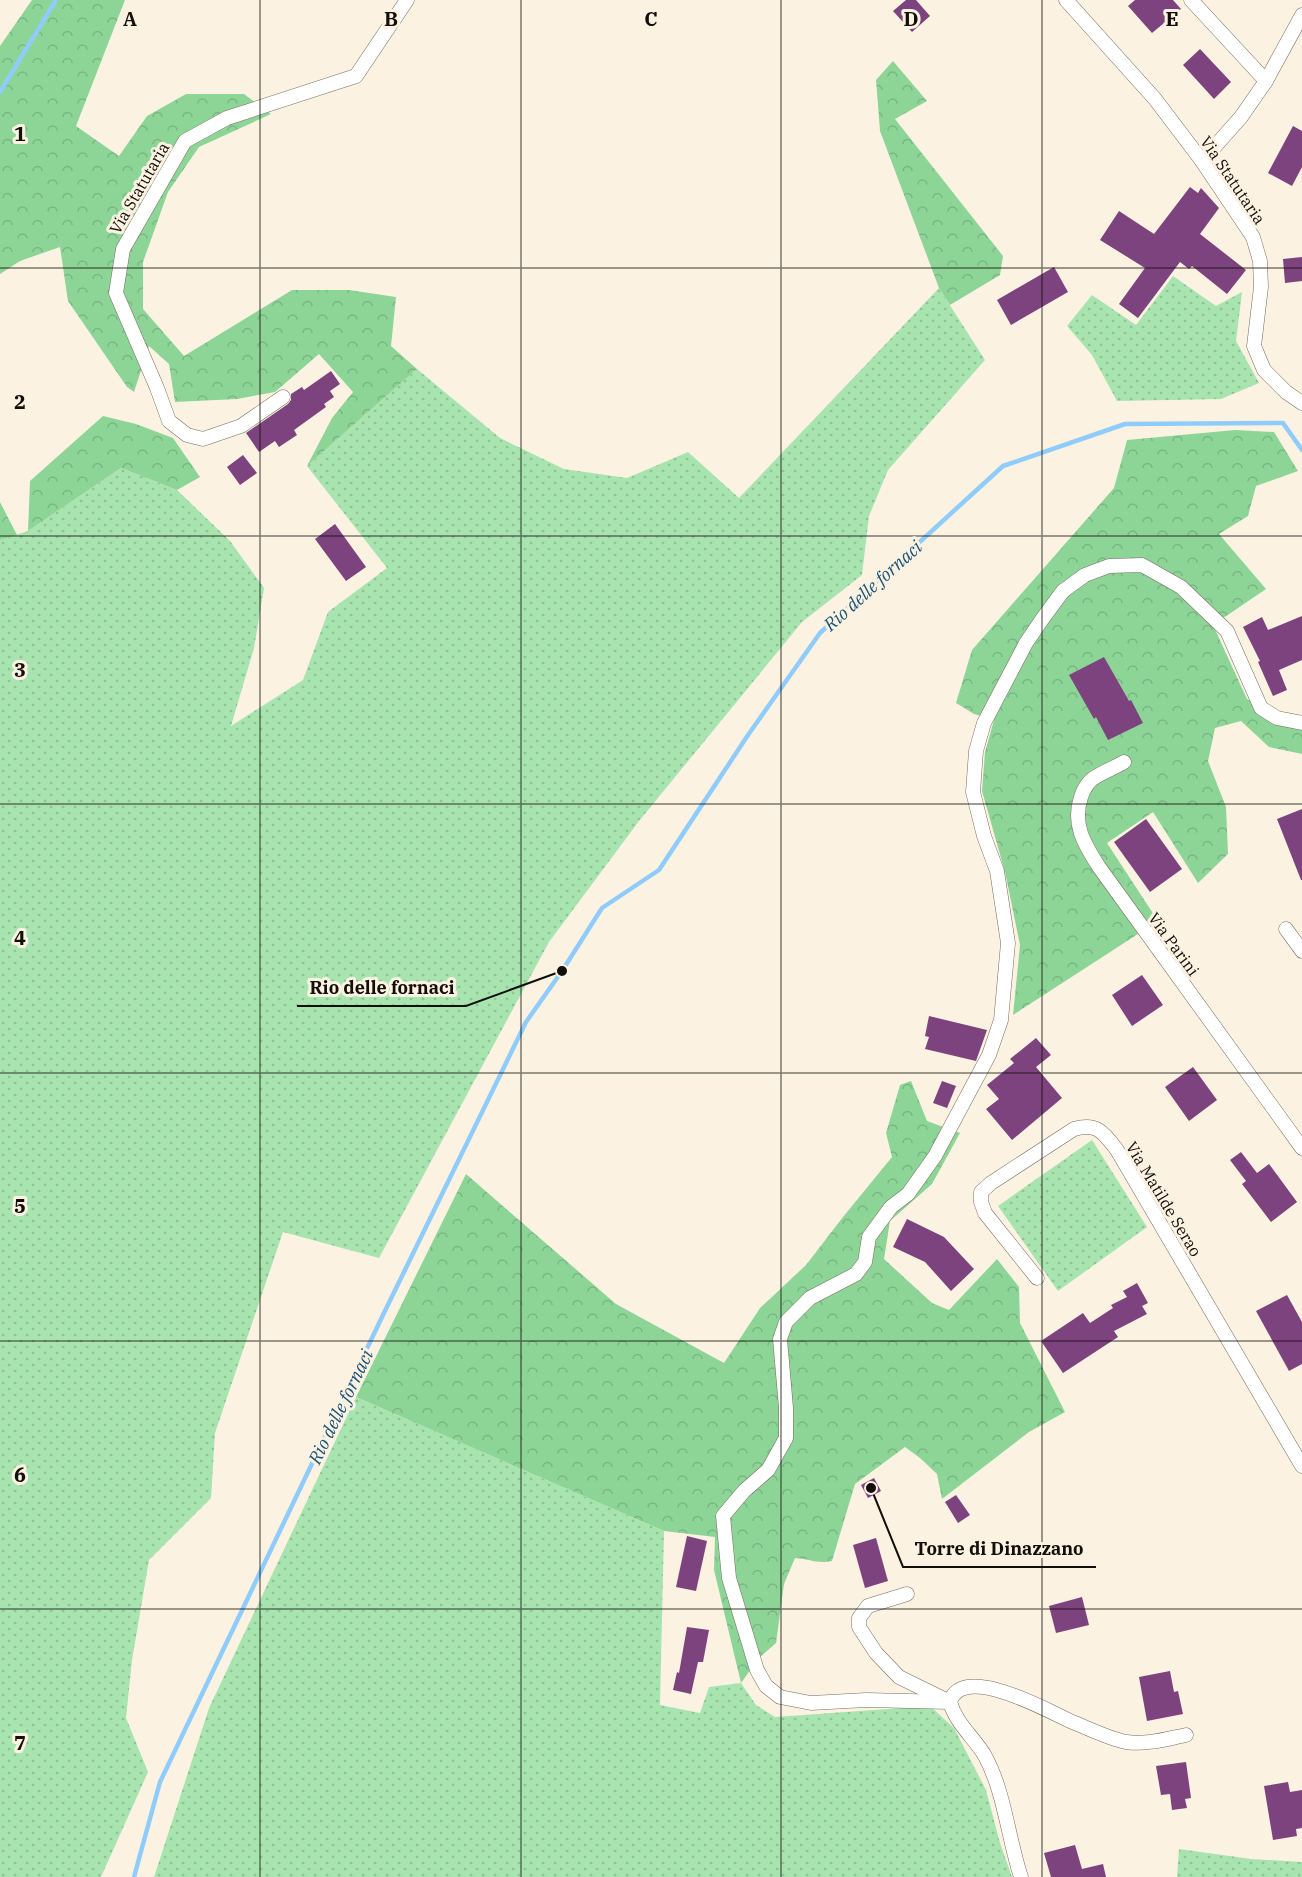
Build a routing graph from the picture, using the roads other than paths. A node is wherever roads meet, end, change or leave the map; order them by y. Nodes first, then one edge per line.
1 (407, 0) edge
2 (1066, 0) edge
3 (1191, 0) edge
4 (1302, 15) edge
5 (1266, 81) junction
6 (1202, 161) junction
7 (283, 397) dead end
8 (1302, 403) edge
9 (1302, 723) edge
10 (1125, 762) dead end
11 (1286, 929) dead end
12 (1302, 951) edge
13 (1302, 1148) edge
14 (1037, 1278) dead end
15 (1302, 1467) edge
16 (907, 1594) dead end
17 (950, 1702) junction
18 (1186, 1735) dead end
19 (1021, 1877) edge

1 - 7 street, Via Statutaria
2 - 6 street, Via Statutaria
3 - 5 street
4 - 5 street
5 - 6 street
6 - 8 street, Via Statutaria
9 - 17 street
10 - 13 street, Via Parini
11 - 12 street
14 - 15 street, Via Matilde Serao
16 - 17 street
17 - 18 street
17 - 19 street

